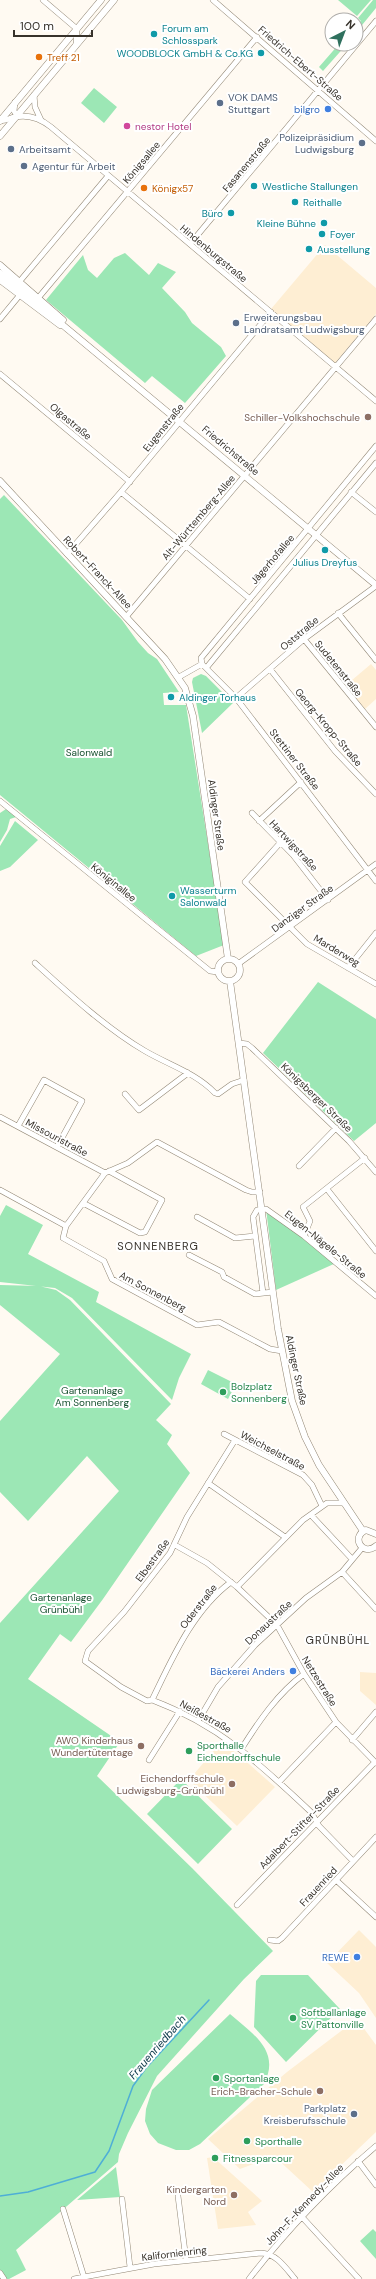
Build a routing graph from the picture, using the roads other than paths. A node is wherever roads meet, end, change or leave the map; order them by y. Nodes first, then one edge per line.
1 (43, 0) edge
2 (101, 0) edge
3 (114, 0) edge
4 (213, 0) edge
5 (376, 21) edge
6 (77, 29) junction
7 (257, 37) junction
8 (76, 45) junction
9 (319, 91) junction
10 (34, 95) junction
11 (16, 102) junction
12 (17, 116) junction
13 (0, 120) edge
14 (41, 120) junction
15 (0, 136) edge
16 (376, 140) edge
17 (108, 176) junction
18 (127, 193) junction
19 (190, 244) junction
20 (0, 265) edge
21 (0, 273) edge
22 (0, 280) edge
23 (20, 281) junction
24 (19, 296) junction
25 (38, 298) junction
26 (271, 312) junction
27 (0, 319) edge
28 (376, 319) edge
29 (72, 331) junction
30 (336, 366) junction
31 (0, 374) edge
32 (376, 400) edge
33 (180, 420) junction
34 (376, 446) edge
35 (376, 463) edge
36 (245, 475) junction
37 (0, 481) edge
38 (130, 482) junction
39 (121, 492) junction
40 (351, 492) junction
41 (376, 512) edge
42 (309, 528) junction
43 (316, 534) junction
44 (186, 546) junction
45 (67, 554) junction
46 (376, 585) edge
47 (250, 599) junction
48 (338, 613) junction
49 (126, 617) junction
50 (304, 639) junction
51 (376, 660) edge
52 (204, 665) junction
53 (270, 669) junction
54 (179, 677) junction
55 (236, 698) junction
56 (376, 727) edge
57 (301, 782) junction
58 (376, 794) edge
59 (1, 803) edge
60 (252, 813) dead end
61 (259, 821) junction
62 (280, 843) junction
63 (376, 864) edge
64 (368, 870) junction
65 (376, 881) edge
66 (328, 900) junction
67 (291, 927) junction
68 (376, 933) edge
69 (228, 959) junction
70 (35, 963) dead end
71 (238, 964) junction
72 (348, 968) junction
73 (218, 972) junction
74 (230, 981) junction
75 (376, 984) edge
76 (239, 1043) junction
77 (188, 1073) junction
78 (244, 1080) junction
79 (125, 1094) dead end
80 (0, 1117) edge
81 (18, 1126) junction
82 (336, 1128) junction
83 (57, 1146) junction
84 (365, 1158) junction
85 (298, 1166) dead end
86 (107, 1172) junction
87 (376, 1172) edge
88 (327, 1189) junction
89 (0, 1190) edge
90 (260, 1192) junction
91 (83, 1203) junction
92 (263, 1210) junction
93 (197, 1217) dead end
94 (66, 1226) junction
95 (255, 1236) junction
96 (304, 1236) junction
97 (376, 1251) edge
98 (189, 1255) dead end
99 (273, 1292) junction
100 (263, 1293) junction
101 (376, 1296) edge
102 (282, 1351) junction
103 (224, 1434) dead end
104 (235, 1440) junction
105 (208, 1483) junction
106 (344, 1503) junction
107 (322, 1506) junction
108 (311, 1515) junction
109 (363, 1531) junction
110 (376, 1534) edge
111 (285, 1537) junction
112 (175, 1545) junction
113 (376, 1546) edge
114 (362, 1548) junction
115 (352, 1559) junction
116 (342, 1572) junction
117 (231, 1582) junction
118 (237, 1587) junction
119 (376, 1609) edge
120 (277, 1625) junction
121 (85, 1661) joint
122 (304, 1674) junction
123 (152, 1700) junction
124 (180, 1711) junction
125 (376, 1712) edge
126 (198, 1721) junction
127 (336, 1722) junction
128 (352, 1740) junction
129 (242, 1748) junction
130 (149, 1760) dead end
131 (375, 1763) edge
132 (279, 1782) junction
133 (316, 1821) junction
134 (376, 1837) edge
135 (353, 1861) junction
136 (336, 1880) junction
137 (237, 1905) dead end
138 (376, 1917) edge
139 (270, 1940) dead end
140 (376, 2146) edge
141 (358, 2161) junction
142 (376, 2185) edge
143 (178, 2196) dead end
144 (122, 2199) dead end
145 (63, 2209) dead end
146 (302, 2217) junction
147 (269, 2253) junction
148 (186, 2260) junction
149 (130, 2267) junction
150 (0, 2273) edge
151 (84, 2278) edge
152 (4, 2279) edge
153 (74, 2279) edge
154 (249, 2279) edge
155 (295, 2279) edge
156 (359, 2279) edge

1 - 6 street
2 - 6 main road
3 - 8 main road
4 - 7 street, Friedrich-Ebert-Straße
5 - 9 street, Fasanenstraße
6 - 8 street
6 - 11 main road
7 - 9 street, Friedrich-Ebert-Straße
7 - 18 street, Königsallee
8 - 10 main road
9 - 16 street, Friedrich-Ebert-Straße
9 - 19 street, Fasanenstraße
10 - 12 main road
10 - 14 street
11 - 12 street
11 - 13 main road
12 - 13 street
12 - 14 street
12 - 15 main road
13 - 15 street
14 - 17 street, Hindenburgstraße
17 - 18 street, Hindenburgstraße
17 - 23 street, Königsallee
18 - 19 street, Hindenburgstraße
18 - 25 street, Königsallee
19 - 26 street, Hindenburgstraße
20 - 23 main road, Friedrichstraße
21 - 29 main road, Friedrichstraße
22 - 24 main road, Friedrichstraße
23 - 25 main road, Friedrichstraße
24 - 27 street
24 - 29 main road, Friedrichstraße
25 - 29 main road, Friedrichstraße
26 - 30 street, Hindenburgstraße
26 - 33 street, Eugenstraße
28 - 30 street, Alt-Württemberg-Allee
29 - 33 main road, Friedrichstraße
30 - 32 street, Hindenburgstraße
30 - 36 street, Alt-Württemberg-Allee
31 - 38 street, Olgastraße
33 - 36 main road, Friedrichstraße
33 - 38 street, Eugenstraße
34 - 42 street, Jägerhofallee
35 - 40 street, Jägerhofallee
36 - 42 main road, Friedrichstraße
36 - 44 street, Alt-Württemberg-Allee
37 - 45 main road, Robert-Franck-Allee
38 - 39 street, Eugenstraße
39 - 44 street
39 - 45 street, Eugenstraße
40 - 41 street
40 - 43 street, Jägerhofallee
42 - 43 main road, Friedrichstraße
42 - 47 street, Jägerhofallee
43 - 46 main road, Friedrichstraße
43 - 52 street, Jägerhofallee
44 - 47 street
44 - 49 street, Alt-Württemberg-Allee
45 - 49 main road, Robert-Franck-Allee
46 - 48 street, Oststraße
47 - 52 street, Jägerhofallee
48 - 50 street, Oststraße
48 - 51 street
49 - 54 main road, Robert-Franck-Allee
50 - 53 street, Oststraße
50 - 56 street, Sudetenstraße
52 - 54 street, Jägerhofallee
52 - 55 street, Stettiner Straße
53 - 55 street, Oststraße
53 - 58 street, Georg-Kropp-Straße
54 - 69 main road, Aldinger Straße
55 - 57 street, Stettiner Straße
57 - 61 street, Hartwigstraße
57 - 64 street, Stettiner Straße
59 - 73 street, Königinallee
60 - 61 street, Hartwigstraße
61 - 62 street, Hartwigstraße
62 - 66 street, Hartwigstraße
62 - 67 street, Marderweg
63 - 64 street, Danziger Straße
64 - 65 street, Stettiner Straße
64 - 66 street, Danziger Straße
66 - 67 street, Danziger Straße
67 - 71 street, Danziger Straße
67 - 72 street, Marderweg
68 - 72 street
69 - 71 main road
69 - 73 main road
70 - 77 street
71 - 74 main road
72 - 75 street, Marderweg
73 - 74 main road
74 - 76 main road, Aldinger Straße
76 - 78 main road, Aldinger Straße
76 - 82 street, Königsberger Straße
77 - 78 street
77 - 79 street
78 - 90 main road, Aldinger Straße
80 - 81 street, Missouristraße
81 - 83 street, Missouristraße
81 - 83 street
82 - 84 street, Königsberger Straße
82 - 85 street
83 - 86 street, Missouristraße
84 - 87 street, Königsberger Straße
84 - 88 street
86 - 90 street
86 - 91 street
86 - 91 street, Missouristraße
88 - 96 street
88 - 97 street
89 - 94 street
90 - 92 main road, Aldinger Straße
91 - 94 street
92 - 95 street
92 - 96 street, Eugen-Nägele-Straße
92 - 99 main road, Aldinger Straße
93 - 95 street
94 - 102 street, Am Sonnenberg
95 - 100 street
96 - 101 street, Eugen-Nägele-Straße
98 - 100 street
99 - 100 street
99 - 102 main road, Aldinger Straße
102 - 106 main road, Aldinger Straße
103 - 104 street, Weichselstraße
104 - 105 street, Elbestraße
104 - 107 street, Weichselstraße
105 - 111 street
105 - 112 street, Elbestraße
106 - 107 street
106 - 109 main road, Aldinger Straße
107 - 108 street
108 - 111 street
108 - 115 street
109 - 110 main road
109 - 114 main road
111 - 118 street
112 - 117 street
112 - 121 street, Elbestraße
113 - 114 main road
114 - 115 street, Donaustraße
115 - 116 street, Donaustraße
116 - 119 street
116 - 120 street, Donaustraße
117 - 118 street, Oderstraße
117 - 123 street, Oderstraße
118 - 120 street, Netzestraße
120 - 122 street, Netzestraße
120 - 126 street, Donaustraße
121 - 123 street, Neißestraße
122 - 127 street, Netzestraße
122 - 129 street
123 - 124 street, Neißestraße
124 - 126 street, Neißestraße
124 - 130 street
125 - 128 street
126 - 129 street, Neißestraße
127 - 128 street, Netzestraße
127 - 132 street
128 - 131 street, Netzestraße
129 - 132 street, Neißestraße
131 - 133 street, Adalbert-Stifter-Straße
132 - 133 street, Neißestraße
133 - 135 street, Neißestraße
133 - 137 street, Adalbert-Stifter-Straße
134 - 135 street, Frauenried
135 - 136 street, Frauenried
136 - 138 street
136 - 139 street, Frauenried
140 - 141 street, John-F.-Kennedy-Allee
141 - 142 street
141 - 146 street, John-F.-Kennedy-Allee
143 - 148 street
144 - 149 street
145 - 151 street
146 - 147 street, John-F.-Kennedy-Allee
146 - 156 street
147 - 148 street, Kalifornienring
147 - 154 street, John-F.-Kennedy-Allee
147 - 155 street
148 - 149 street, Kalifornienring
149 - 151 street, Kalifornienring
150 - 152 street
151 - 153 street, Kalifornienring

